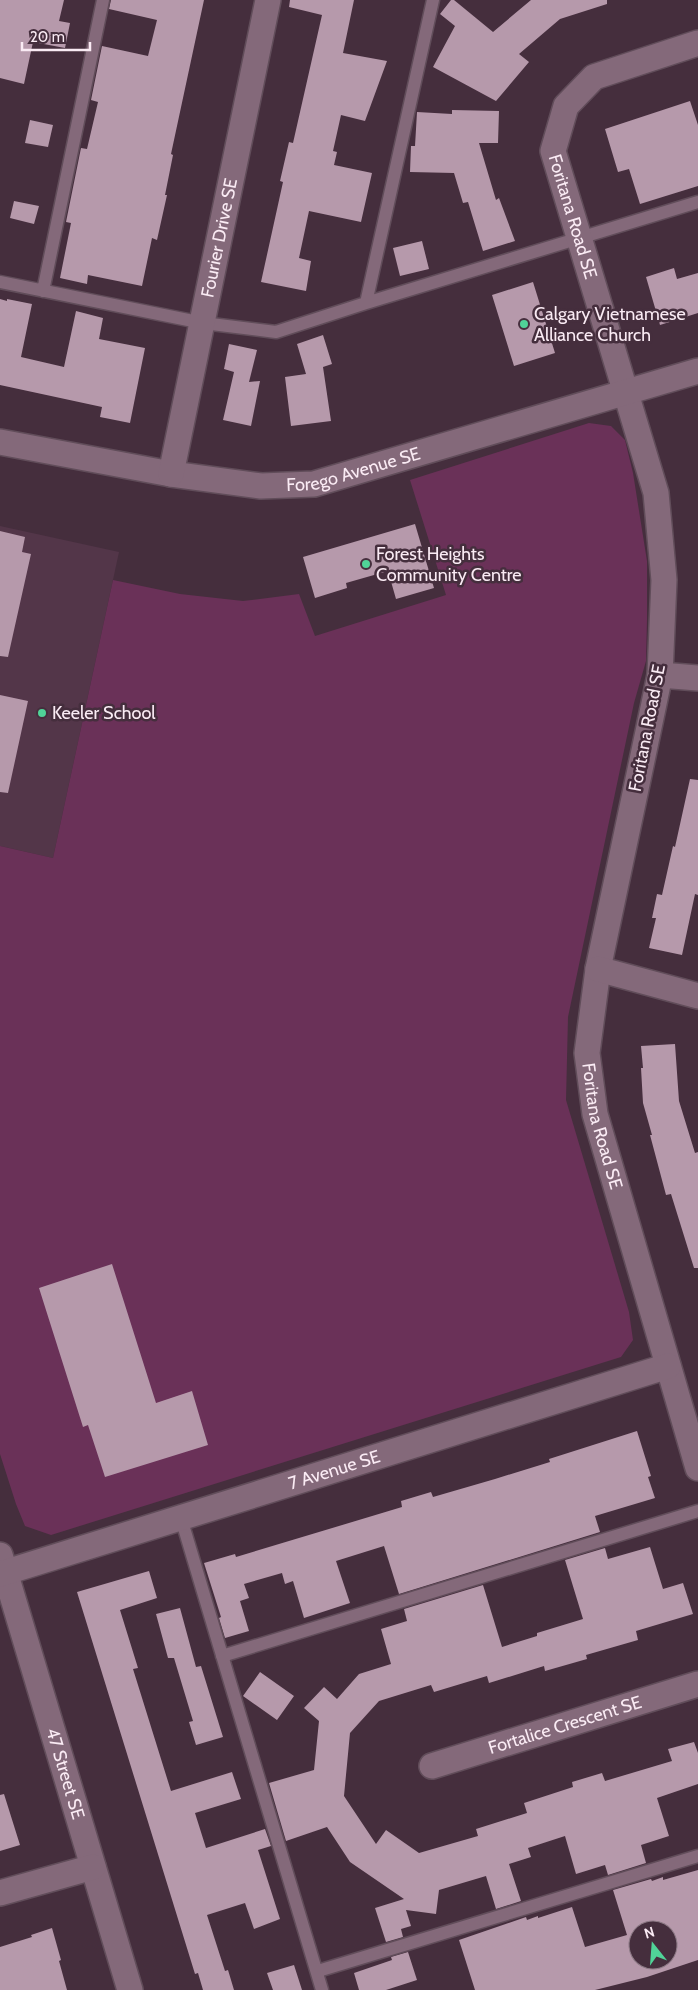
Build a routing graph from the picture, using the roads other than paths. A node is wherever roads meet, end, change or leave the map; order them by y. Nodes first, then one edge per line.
1 (103, 0) edge
2 (268, 0) edge
3 (433, 0) edge
4 (698, 43) edge
5 (698, 202) edge
6 (578, 240) junction
7 (0, 282) edge
8 (43, 291) junction
9 (366, 303) junction
10 (203, 322) junction
11 (698, 372) edge
12 (626, 394) junction
13 (0, 442) edge
14 (171, 474) junction
15 (660, 675) junction
16 (698, 678) edge
17 (598, 969) junction
18 (698, 996) edge
19 (668, 1366) junction
20 (698, 1468) edge
21 (698, 1512) edge
22 (181, 1518) junction
23 (2, 1567) edge
24 (222, 1656) junction
25 (698, 1684) edge
26 (432, 1766) dead end
27 (698, 1856) edge
28 (93, 1866) junction
29 (0, 1893) edge
30 (318, 1971) junction
31 (130, 1990) edge
32 (322, 1990) edge

1 - 8 lane
2 - 10 street, Fourier Drive SE
3 - 9 lane
4 - 6 street, Foritana Road SE
5 - 6 lane
6 - 9 lane
6 - 12 street, Foritana Road SE
7 - 8 lane
8 - 10 lane
9 - 10 lane
10 - 14 street, Fourier Drive SE
11 - 12 street, Forego Avenue SE
12 - 14 street, Forego Avenue SE
12 - 15 street, Foritana Road SE
13 - 14 street, Forego Avenue SE
15 - 16 street
15 - 17 street, Foritana Road SE
17 - 18 street
17 - 19 street, Foritana Road SE
19 - 20 street, Foritana Road SE
19 - 22 street, 7 Avenue SE
21 - 24 lane
22 - 23 street, 7 Avenue SE
22 - 24 lane
23 - 28 street, 47 Street SE
24 - 30 lane
25 - 26 street, Fortalice Crescent SE
27 - 30 lane
28 - 29 street
28 - 31 street, 47 Street SE
30 - 32 lane

